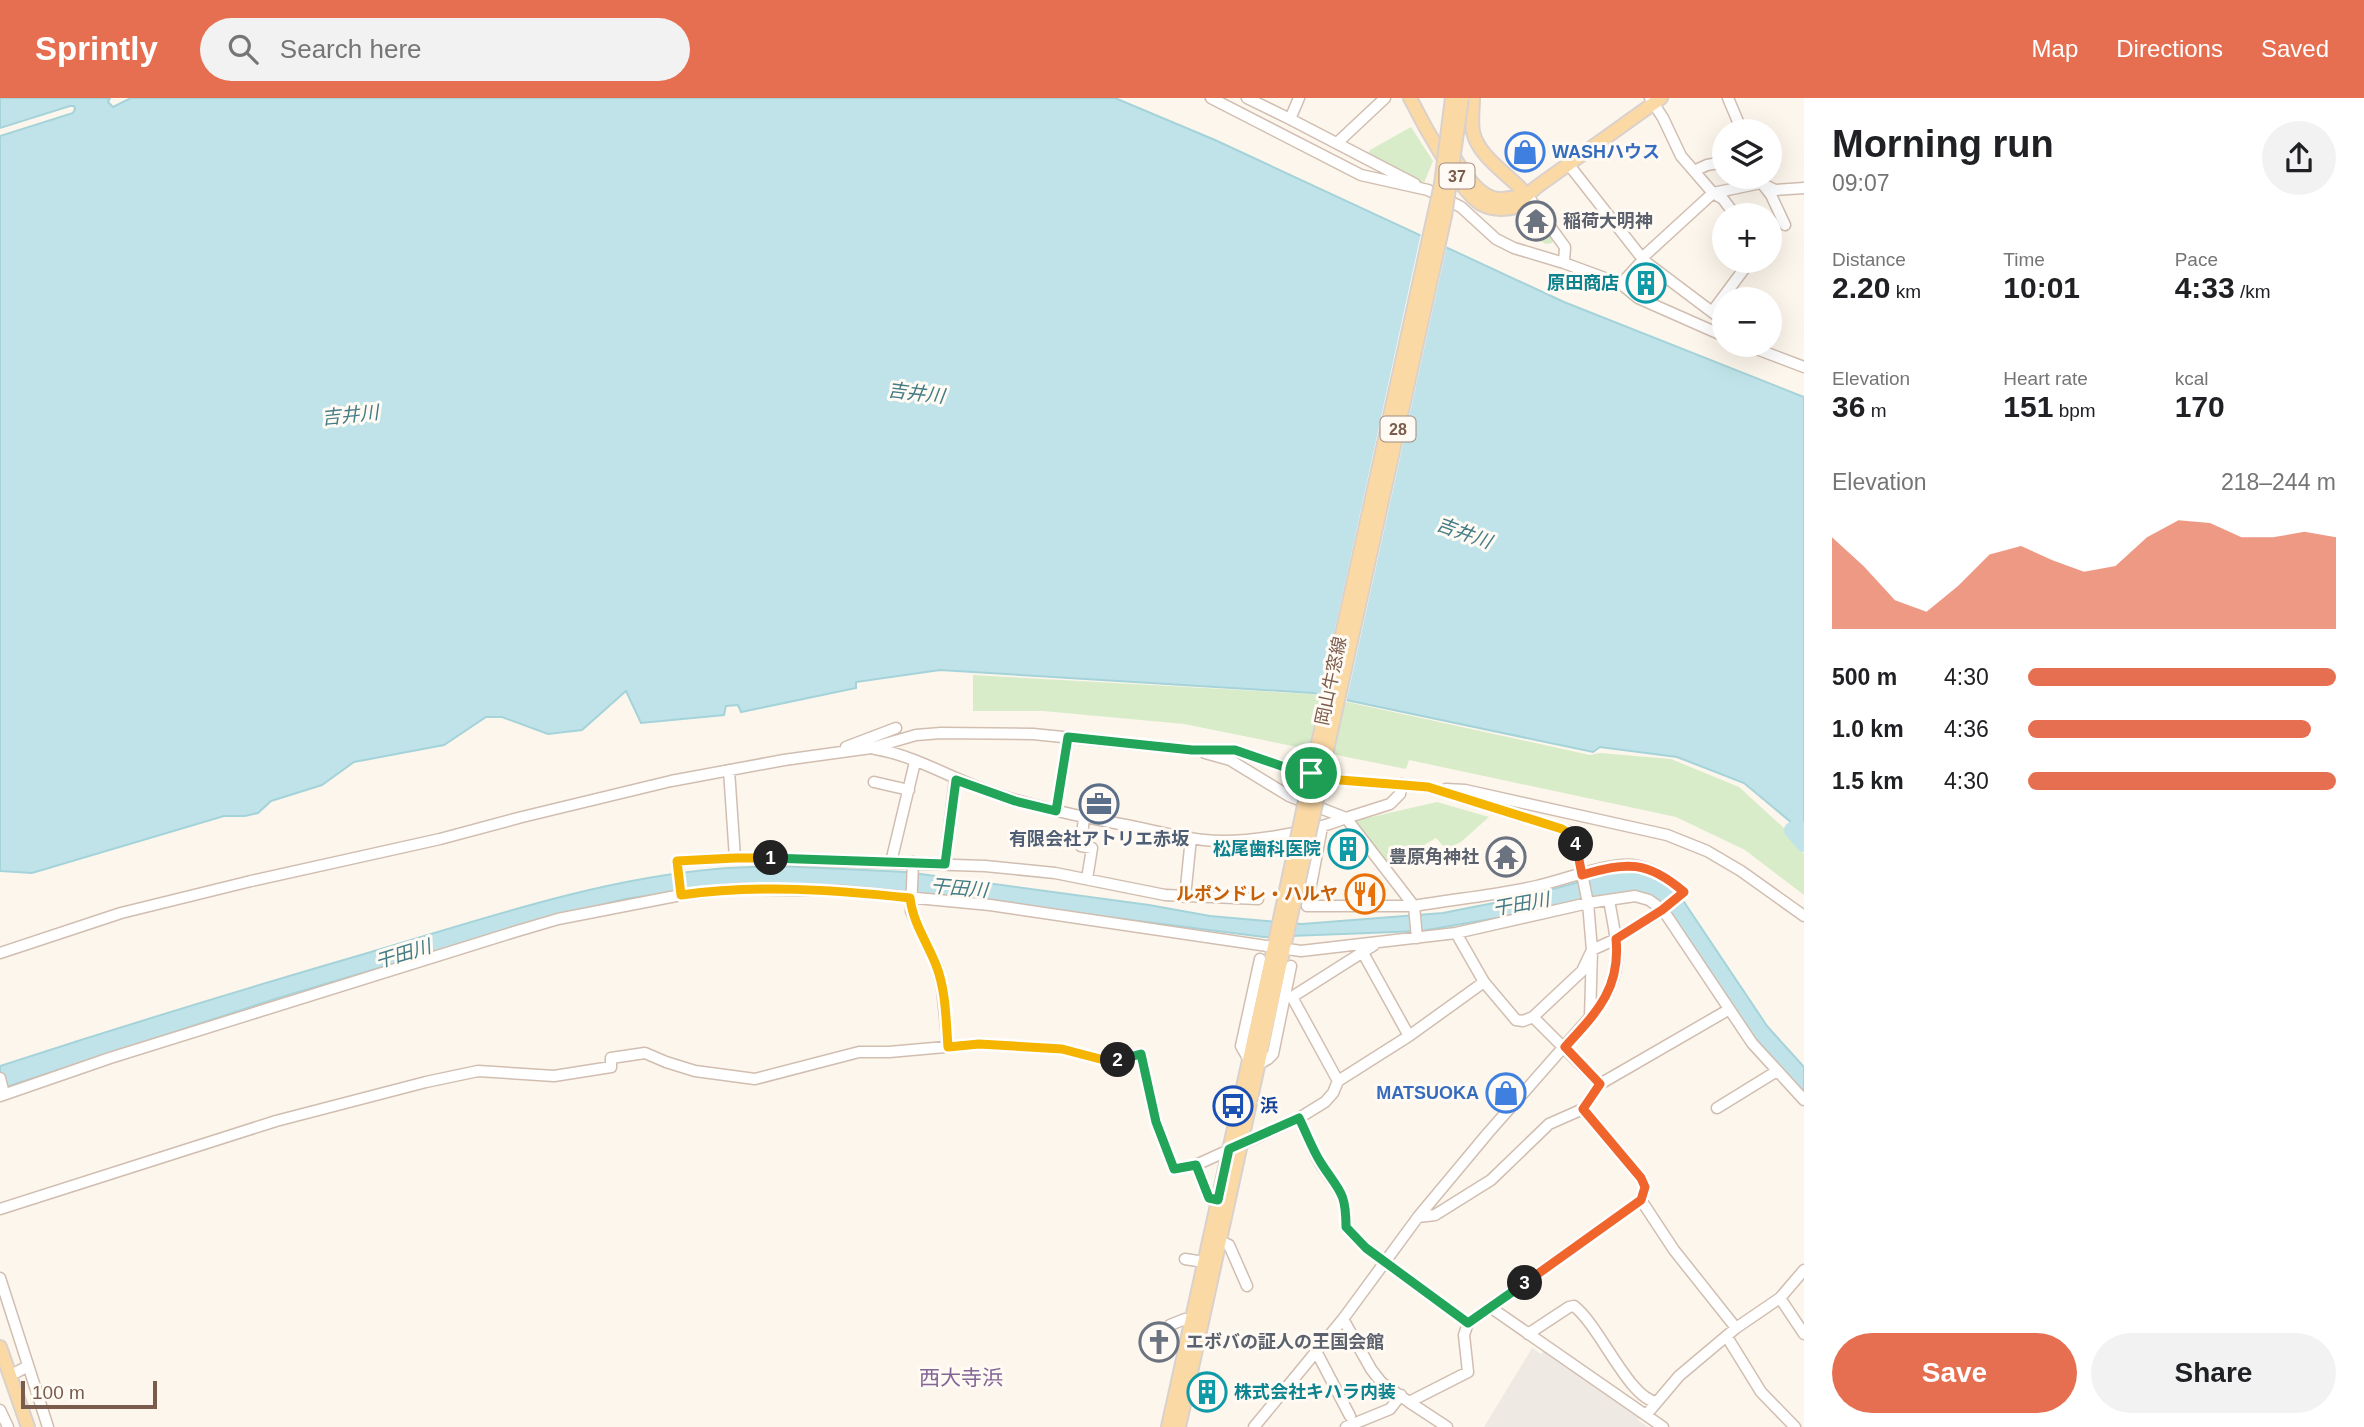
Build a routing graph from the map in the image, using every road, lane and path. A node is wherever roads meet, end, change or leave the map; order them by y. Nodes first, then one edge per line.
1 (1210, 98) edge
2 (1247, 98) edge
3 (1299, 98) edge
4 (1385, 98) edge
5 (1410, 98) edge
6 (1419, 98) edge
7 (1451, 98) edge
8 (1462, 98) edge
9 (1473, 98) edge
10 (1728, 98) edge
11 (1655, 100) edge
12 (1290, 119) junction
13 (1737, 119) edge
14 (1337, 143) junction
15 (1712, 164) edge
16 (1569, 165) junction
17 (1694, 171) junction
18 (1804, 188) edge
19 (1725, 189) edge
20 (1767, 189) edge
21 (1774, 189) edge
22 (1429, 190) junction
23 (1713, 192) junction
24 (1527, 195) junction
25 (1726, 203) edge
26 (1785, 225) dead end
27 (1643, 259) junction
28 (1564, 262) junction
29 (1621, 284) junction
30 (1712, 312) edge
31 (1712, 324) edge
32 (1702, 328) junction
33 (1712, 332) edge
34 (1777, 357) edge
35 (1804, 367) edge
36 (896, 728) dead end
37 (1068, 737) junction
38 (871, 748) junction
39 (1192, 750) junction
40 (836, 751) junction
41 (1320, 758) junction
42 (915, 762) junction
43 (729, 770) junction
44 (1316, 774) junction
45 (956, 780) junction
46 (874, 782) dead end
47 (1402, 784) junction
48 (1428, 787) junction
49 (909, 790) junction
50 (1056, 811) junction
51 (1084, 817) junction
52 (1346, 818) junction
53 (1322, 827) junction
54 (1191, 838) junction
55 (735, 858) junction
56 (891, 862) junction
57 (945, 864) junction
58 (913, 865) junction
59 (1583, 878) junction
60 (1087, 879) junction
61 (681, 894) junction
62 (911, 896) junction
63 (1185, 897) junction
64 (1258, 899) dead end
65 (1587, 900) junction
66 (1609, 900) junction
67 (1414, 908) junction
68 (1664, 909) junction
69 (1804, 916) edge
70 (1456, 933) junction
71 (1417, 936) junction
72 (1616, 939) junction
73 (1378, 943) junction
74 (1279, 946) junction
75 (1592, 950) junction
76 (0, 953) edge
77 (1363, 953) junction
78 (1260, 959) dead end
79 (1291, 966) dead end
80 (1484, 982) junction
81 (1288, 998) junction
82 (1728, 1010) junction
83 (1533, 1017) junction
84 (1590, 1017) junction
85 (1409, 1036) junction
86 (948, 1047) junction
87 (1565, 1047) junction
88 (1254, 1062) junction
89 (1777, 1072) junction
90 (0, 1078) edge
91 (1338, 1081) junction
92 (1600, 1084) junction
93 (3, 1094) edge
94 (1804, 1100) edge
95 (1717, 1108) dead end
96 (1583, 1109) junction
97 (1299, 1118) junction
98 (1235, 1146) junction
99 (1196, 1165) junction
100 (1218, 1200) junction
101 (1641, 1200) junction
102 (0, 1209) edge
103 (1418, 1217) junction
104 (1220, 1241) junction
105 (1185, 1259) dead end
106 (1204, 1262) junction
107 (1385, 1262) junction
108 (1804, 1270) edge
109 (0, 1278) edge
110 (1247, 1286) dead end
111 (1780, 1298) junction
112 (1490, 1307) junction
113 (1343, 1319) junction
114 (1191, 1321) junction
115 (1468, 1323) junction
116 (1170, 1325) dead end
117 (1735, 1328) junction
118 (1803, 1330) edge
119 (1528, 1334) junction
120 (1727, 1337) junction
121 (0, 1347) edge
122 (1316, 1351) junction
123 (28, 1366) junction
124 (17, 1371) dead end
125 (1405, 1399) junction
126 (1657, 1402) junction
127 (0, 1410) edge
128 (1646, 1415) junction
129 (1350, 1416) dead end
130 (8, 1427) edge
131 (28, 1427) edge
132 (48, 1427) edge
133 (1168, 1427) edge
134 (1179, 1427) edge
135 (1254, 1427) edge
136 (1346, 1427) edge
137 (1447, 1427) edge
138 (1663, 1427) edge
139 (1795, 1427) edge

1 - 22 street
2 - 12 street
3 - 12 street
4 - 14 street
5 - 24 main road, 37
6 - 24 main road, 37
7 - 41 main road, 岡山牛窓線 / 28, bridge
8 - 41 main road, 岡山牛窓線 / 28, bridge
9 - 24 main road
10 - 13 street
11 - 16 main road, 37
11 - 17 street
12 - 14 street
14 - 22 street
15 - 17 street
16 - 24 main road, 37
16 - 27 street
17 - 23 street
18 - 21 street
19 - 23 street
20 - 26 street
22 - 28 street
23 - 25 street
23 - 27 street
24 - 28 street
27 - 29 street
27 - 30 street
28 - 29 street
29 - 32 street
31 - 32 street
32 - 33 street
34 - 35 street
36 - 40 street
37 - 38 street
37 - 39 street
37 - 50 street
38 - 40 street
38 - 42 street
39 - 44 street
39 - 52 street
40 - 43 street
41 - 44 main road, 岡山牛窓線 / 28
42 - 45 street
42 - 49 street
43 - 55 street
43 - 76 street
44 - 47 street
44 - 74 main road, 岡山牛窓線 / 28, bridge
45 - 50 street
45 - 57 street
46 - 49 street
47 - 48 street
47 - 52 street
48 - 59 street
48 - 69 street
49 - 56 street
50 - 51 street
51 - 54 street
51 - 60 street
52 - 53 street
52 - 67 street
53 - 54 street
53 - 67 street
54 - 63 street
55 - 56 street
55 - 61 street
56 - 58 street
57 - 58 street
57 - 60 street
58 - 62 street
59 - 65 street
59 - 67 street
59 - 68 street
60 - 63 street
61 - 62 street
61 - 93 street
62 - 74 street
62 - 86 street
63 - 64 street
65 - 66 street
65 - 70 street
65 - 75 street
66 - 68 street
66 - 72 street
67 - 71 street
68 - 72 street
68 - 82 street
70 - 71 street
70 - 80 street
71 - 73 street
72 - 75 street
72 - 84 street
73 - 74 street
73 - 77 street
74 - 88 main road, 岡山牛窓線 / 28
75 - 83 street
75 - 84 street
77 - 81 street
77 - 85 street
78 - 88 street
79 - 81 street
80 - 83 street
80 - 85 street
81 - 88 street
81 - 91 street
82 - 89 street
82 - 92 street
83 - 87 street
84 - 87 street
85 - 91 street
86 - 99 street
86 - 102 street
87 - 92 street
87 - 103 street
88 - 98 main road, 岡山牛窓線 / 28
89 - 94 street
89 - 95 street
90 - 93 street
91 - 97 street
92 - 96 street
96 - 101 street
96 - 103 street
97 - 98 street
97 - 107 street
98 - 99 street
98 - 100 main road, 岡山牛窓線 / 28
98 - 104 main road, 岡山牛窓線 / 28
99 - 100 street
100 - 106 main road, 岡山牛窓線 / 28
101 - 112 street
101 - 117 street
103 - 107 street
104 - 110 street
104 - 134 main road, 岡山牛窓線 / 28
105 - 106 street
106 - 114 main road, 岡山牛窓線 / 28
107 - 113 street
107 - 115 street
108 - 111 street
109 - 123 street
111 - 117 street
111 - 118 street
112 - 115 street
112 - 119 street
113 - 122 street
113 - 125 street
114 - 116 street
114 - 133 main road, 岡山牛窓線 / 28
115 - 125 street
117 - 120 street
119 - 126 street
119 - 128 street
120 - 126 street
120 - 139 street
121 - 131 main road
122 - 129 street
122 - 135 street
123 - 124 street
123 - 132 street
125 - 136 street
125 - 137 street
126 - 128 street
127 - 130 street
128 - 138 street

